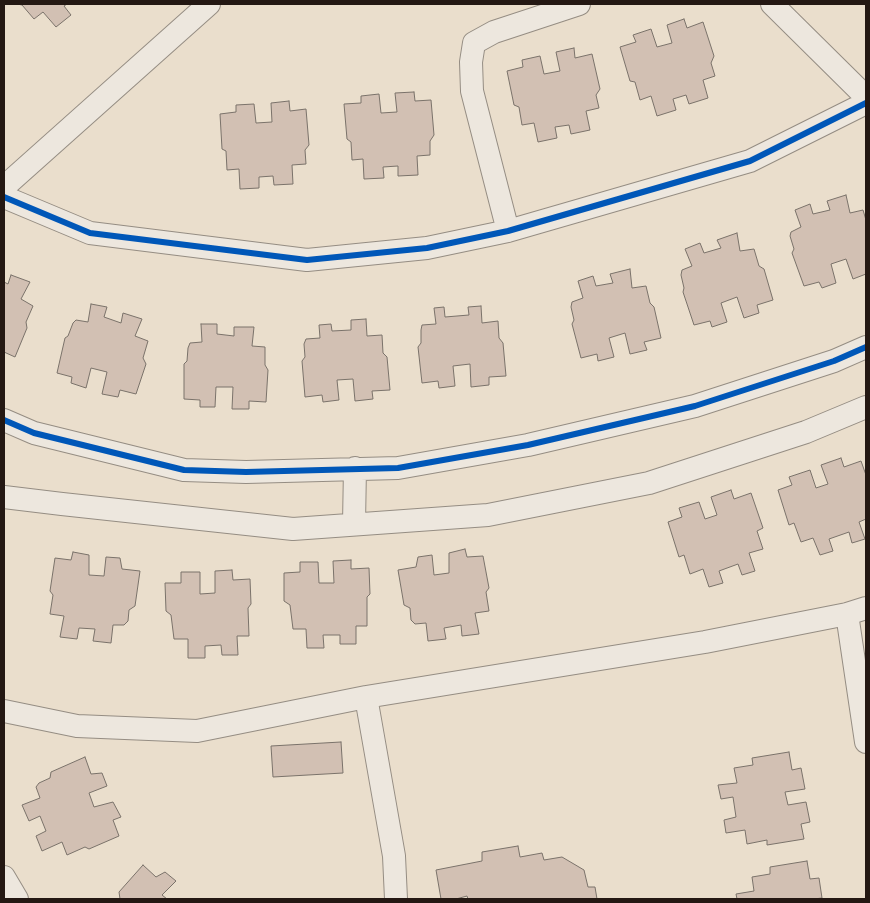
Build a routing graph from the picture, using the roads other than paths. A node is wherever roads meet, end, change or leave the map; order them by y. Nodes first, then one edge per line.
1 (209, 4) edge
2 (580, 4) edge
3 (772, 4) edge
4 (866, 97) edge
5 (866, 103) edge
6 (4, 187) edge
7 (4, 197) edge
8 (508, 231) junction
9 (866, 347) edge
10 (866, 407) edge
11 (4, 420) edge
12 (355, 468) junction
13 (4, 499) edge
14 (354, 524) junction
15 (857, 611) edge
16 (366, 696) junction
17 (4, 711) edge
18 (866, 742) edge
19 (4, 877) edge
20 (17, 899) edge
21 (396, 899) edge

1 - 6 street
2 - 8 street
3 - 4 street
5 - 8 street
7 - 8 street
9 - 12 street
10 - 14 street
11 - 12 street
12 - 14 street
13 - 14 street
15 - 16 street
15 - 18 street
16 - 17 street
16 - 21 street
19 - 20 street

